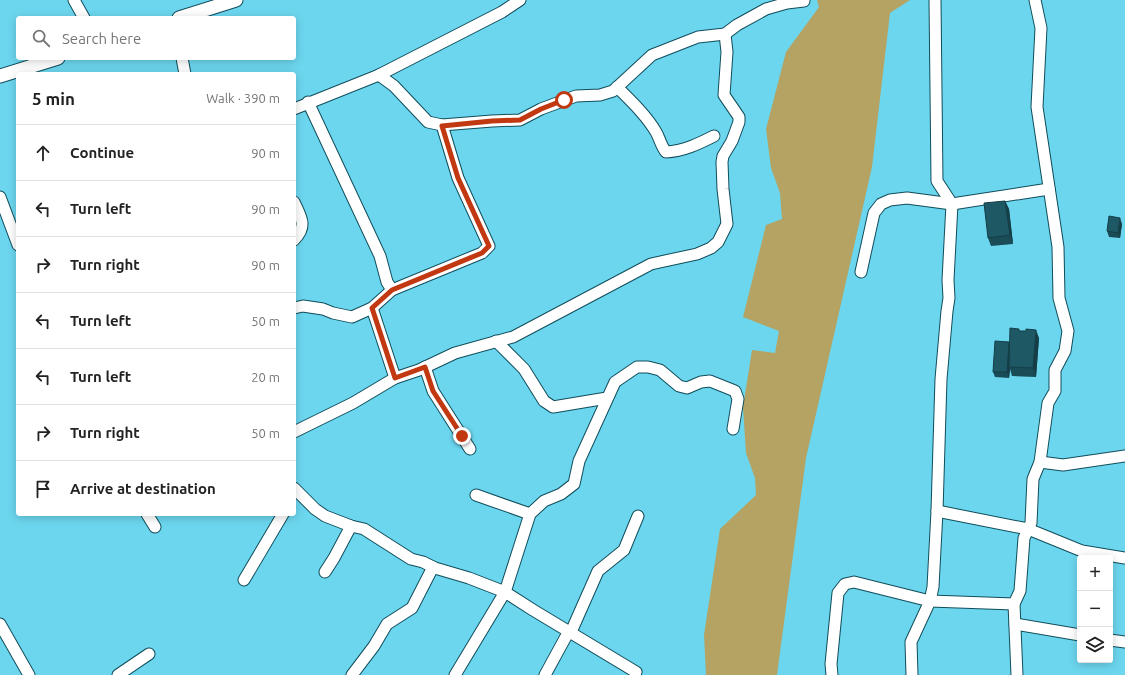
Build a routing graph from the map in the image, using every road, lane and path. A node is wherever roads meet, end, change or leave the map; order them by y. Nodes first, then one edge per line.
1 (74, 0) edge
2 (236, 0) edge
3 (520, 0) edge
4 (936, 0) edge
5 (1035, 0) edge
6 (804, 1) dead end
7 (83, 16) edge
8 (185, 16) edge
9 (725, 34) junction
10 (52, 60) edge
11 (182, 60) edge
12 (186, 72) edge
13 (379, 75) junction
14 (0, 76) edge
15 (617, 87) junction
16 (308, 102) junction
17 (296, 107) edge
18 (442, 126) junction
19 (714, 136) dead end
20 (1049, 189) junction
21 (0, 197) edge
22 (952, 204) junction
23 (296, 207) edge
24 (296, 238) edge
25 (16, 239) edge
26 (861, 272) dead end
27 (392, 290) junction
28 (296, 308) edge
29 (372, 308) junction
30 (496, 341) junction
31 (425, 367) junction
32 (395, 378) junction
33 (607, 398) junction
34 (733, 429) dead end
35 (296, 431) edge
36 (470, 449) dead end
37 (1125, 456) edge
38 (1040, 462) junction
39 (296, 492) edge
40 (476, 495) dead end
41 (937, 511) junction
42 (530, 514) junction
43 (148, 516) edge
44 (282, 516) edge
45 (638, 516) dead end
46 (351, 526) junction
47 (155, 527) dead end
48 (1028, 529) junction
49 (1125, 558) edge
50 (433, 567) junction
51 (325, 572) dead end
52 (244, 580) dead end
53 (506, 592) junction
54 (930, 601) junction
55 (1014, 604) junction
56 (0, 624) edge
57 (1015, 624) junction
58 (570, 632) junction
59 (1077, 634) edge
60 (1113, 640) edge
61 (1125, 642) edge
62 (149, 654) dead end
63 (638, 674) edge
64 (29, 675) edge
65 (118, 675) edge
66 (352, 675) edge
67 (455, 675) edge
68 (545, 675) edge
69 (832, 675) edge
70 (912, 675) edge
71 (1017, 675) edge

1 - 7 street
2 - 8 street
3 - 13 street
4 - 22 street
5 - 20 street
6 - 9 street
9 - 15 street
9 - 30 street
10 - 14 street
11 - 12 street
13 - 16 street
13 - 18 street
15 - 18 street
15 - 19 street
16 - 17 street
16 - 27 street
18 - 27 street
20 - 22 street
20 - 38 street
21 - 25 street
22 - 26 street
22 - 41 street
23 - 24 street
27 - 29 street
28 - 29 street
29 - 32 street
30 - 31 street
30 - 33 street
31 - 32 street
31 - 36 street
32 - 35 street
33 - 34 street
33 - 42 street
37 - 38 street
38 - 48 street
39 - 46 street
40 - 42 street
41 - 48 street
41 - 54 street
42 - 53 street
43 - 47 street
44 - 52 street
45 - 58 street
46 - 50 street
46 - 51 street
48 - 49 street
48 - 55 street
50 - 53 street
50 - 66 street
53 - 58 street
53 - 67 street
54 - 55 street
54 - 69 street
54 - 70 street
55 - 57 street
56 - 64 street
57 - 59 street
57 - 71 street
58 - 63 street
58 - 68 street
60 - 61 street
62 - 65 street

